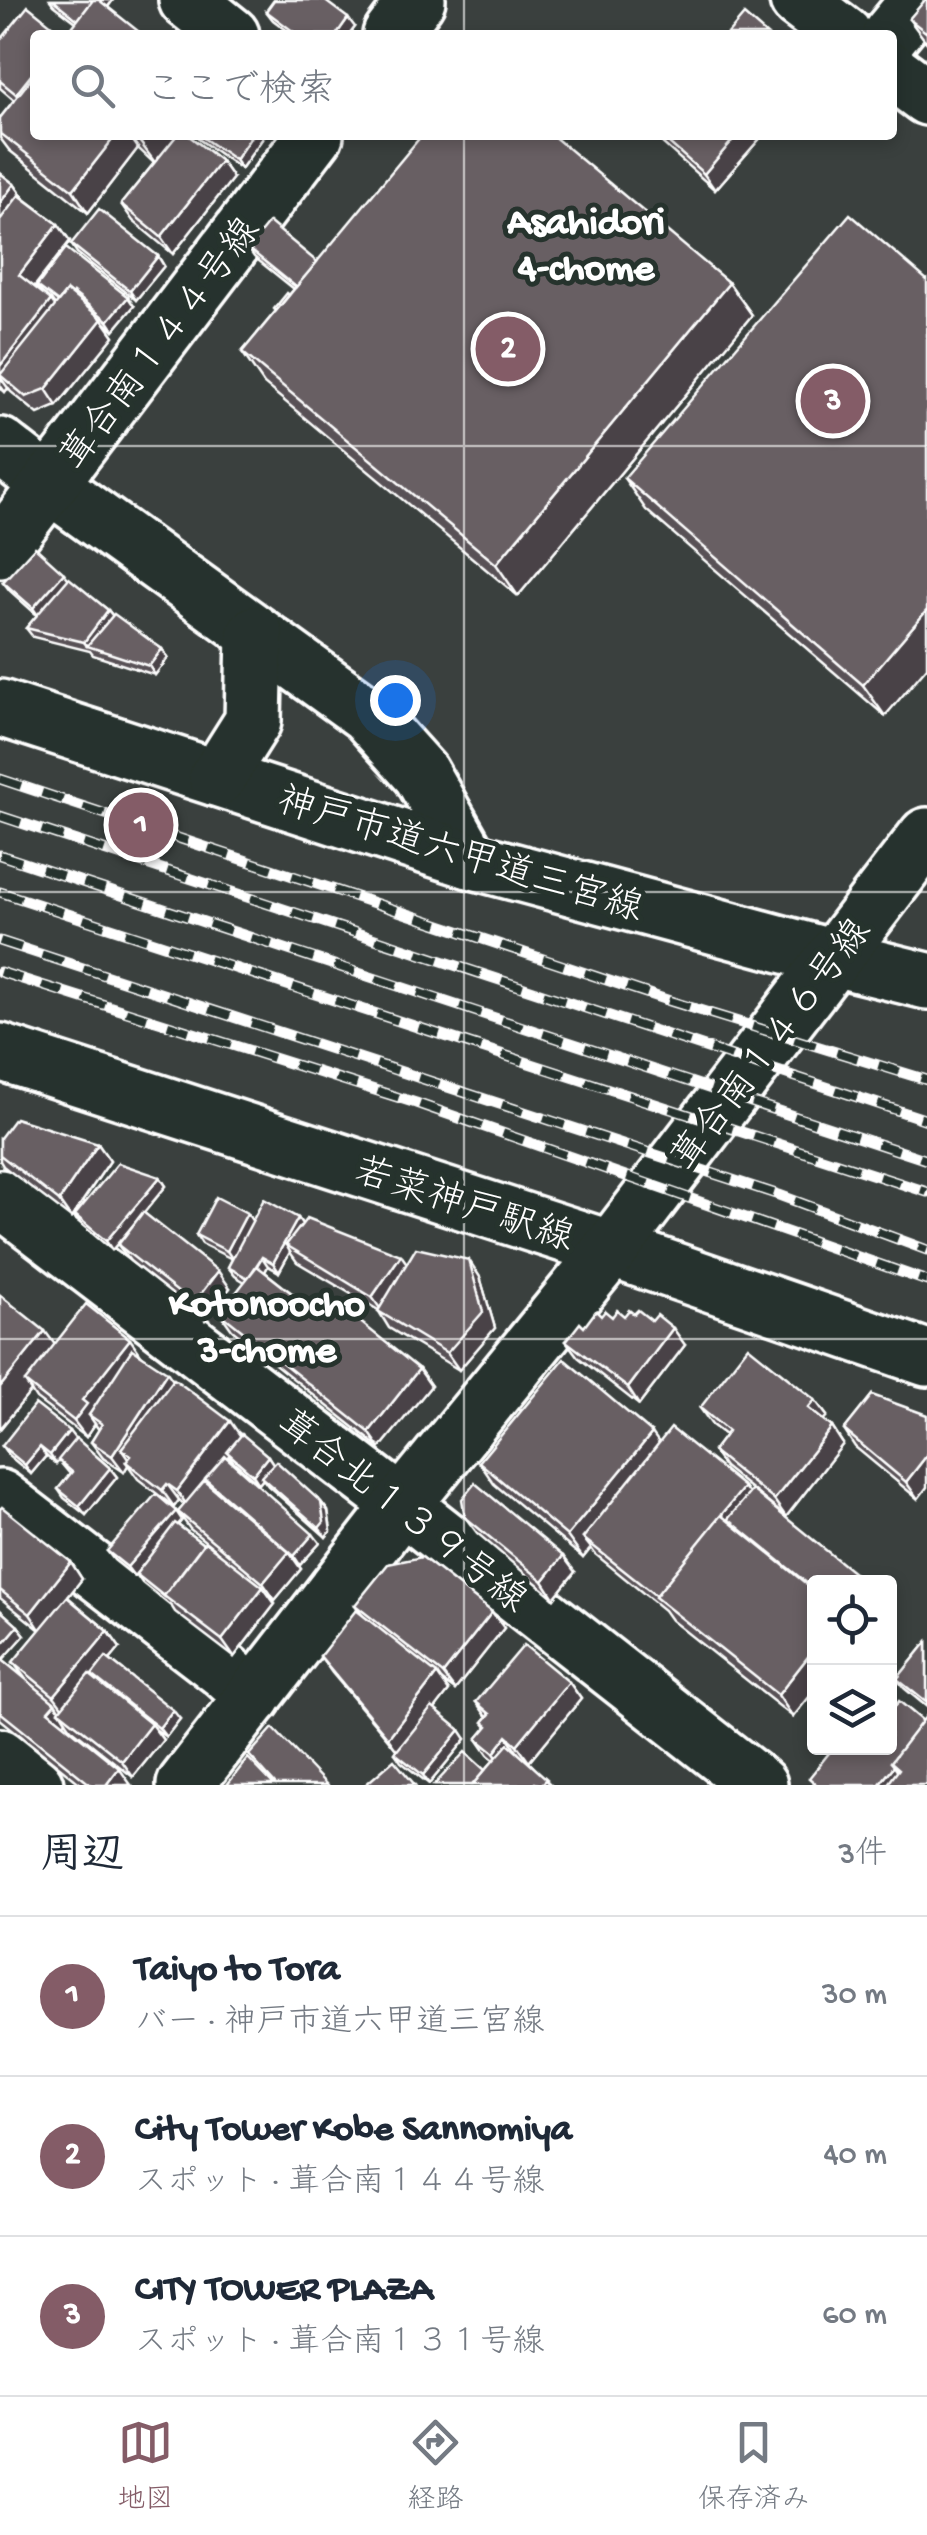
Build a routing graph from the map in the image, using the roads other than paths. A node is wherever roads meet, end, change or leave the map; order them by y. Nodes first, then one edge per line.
1 (188, 0) edge
2 (417, 0) edge
3 (798, 0) edge
4 (920, 0) edge
5 (226, 30) edge
6 (395, 30) edge
7 (837, 30) edge
8 (894, 30) edge
9 (897, 75) edge
10 (927, 97) edge
11 (311, 140) edge
12 (0, 446) edge
13 (50, 485) junction
14 (0, 549) edge
15 (255, 634) junction
16 (0, 708) edge
17 (217, 778) junction
18 (927, 836) edge
19 (470, 860) junction
20 (834, 958) junction
21 (927, 980) edge
22 (0, 1052) edge
23 (0, 1198) edge
24 (611, 1249) junction
25 (927, 1358) edge
26 (0, 1498) edge
27 (402, 1505) junction
28 (254, 1697) junction
29 (0, 1757) edge
30 (35, 1785) edge
31 (185, 1785) edge
32 (760, 1785) edge

1 - 5 street
2 - 6 street
3 - 7 street
4 - 8 street
9 - 10 street
11 - 13 street, 葺合南１４４号線
12 - 13 street
13 - 14 street, 葺合南１４４号線
13 - 15 street
15 - 17 street
15 - 19 street
16 - 17 street, 神戸市道六甲道三宮線
17 - 19 street, 神戸市道六甲道三宮線
18 - 20 street, 葺合南１４６号線
19 - 20 street, 神戸市道六甲道三宮線
20 - 21 street, 神戸市道六甲道三宮線
20 - 24 street, 葺合南１４６号線
22 - 24 street, 若菜神戸駅線
23 - 27 street, 葺合北１３９号線
24 - 25 street, 若菜神戸駅線
24 - 27 street, 葺合南１４６号線
26 - 28 street
27 - 28 street, 葺合南１４６号線
27 - 32 street, 葺合北１３９号線
28 - 31 street, 葺合南１４６号線
29 - 30 street

